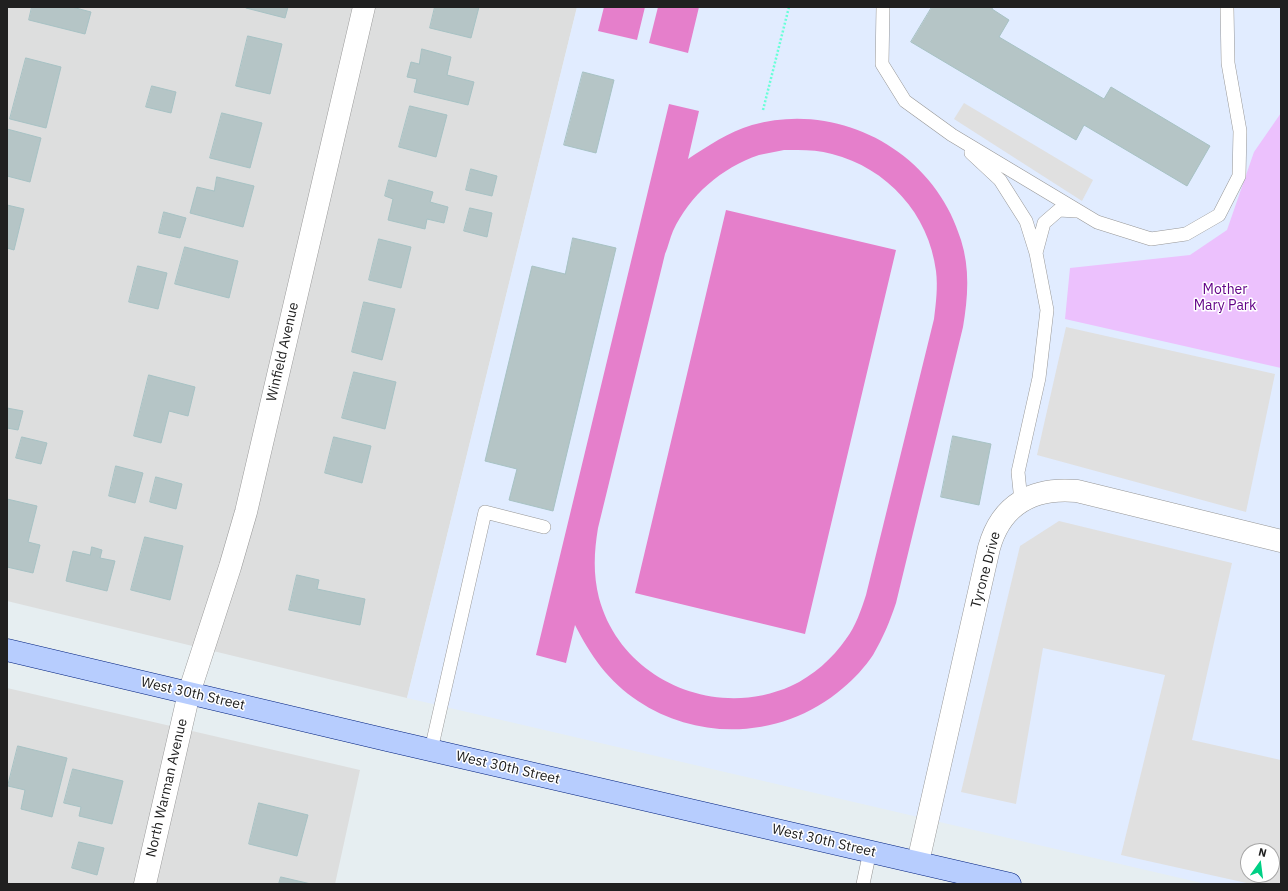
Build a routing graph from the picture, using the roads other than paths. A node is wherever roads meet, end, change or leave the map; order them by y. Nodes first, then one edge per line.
1 (364, 7) edge
2 (883, 7) edge
3 (1227, 7) edge
4 (952, 135) junction
5 (1078, 211) junction
6 (1036, 254) junction
7 (1021, 501) junction
8 (544, 527) dead end
9 (1281, 541) edge
10 (7, 650) edge
11 (189, 693) junction
12 (431, 750) junction
13 (870, 851) junction
14 (918, 862) junction
15 (145, 884) edge
16 (863, 884) edge
17 (1010, 884) edge

1 - 11 street, Winfield Avenue
2 - 4 lane
3 - 5 lane
4 - 5 lane
4 - 6 lane
5 - 6 lane
6 - 7 lane
7 - 9 street, Tyrone Drive
7 - 14 street, Tyrone Drive
8 - 12 lane
10 - 11 main road, West 30th Street
11 - 12 main road, West 30th Street
11 - 15 street, North Warman Avenue
12 - 13 main road, West 30th Street
13 - 14 main road, West 30th Street
13 - 16 lane
14 - 17 main road, West 30th Street

